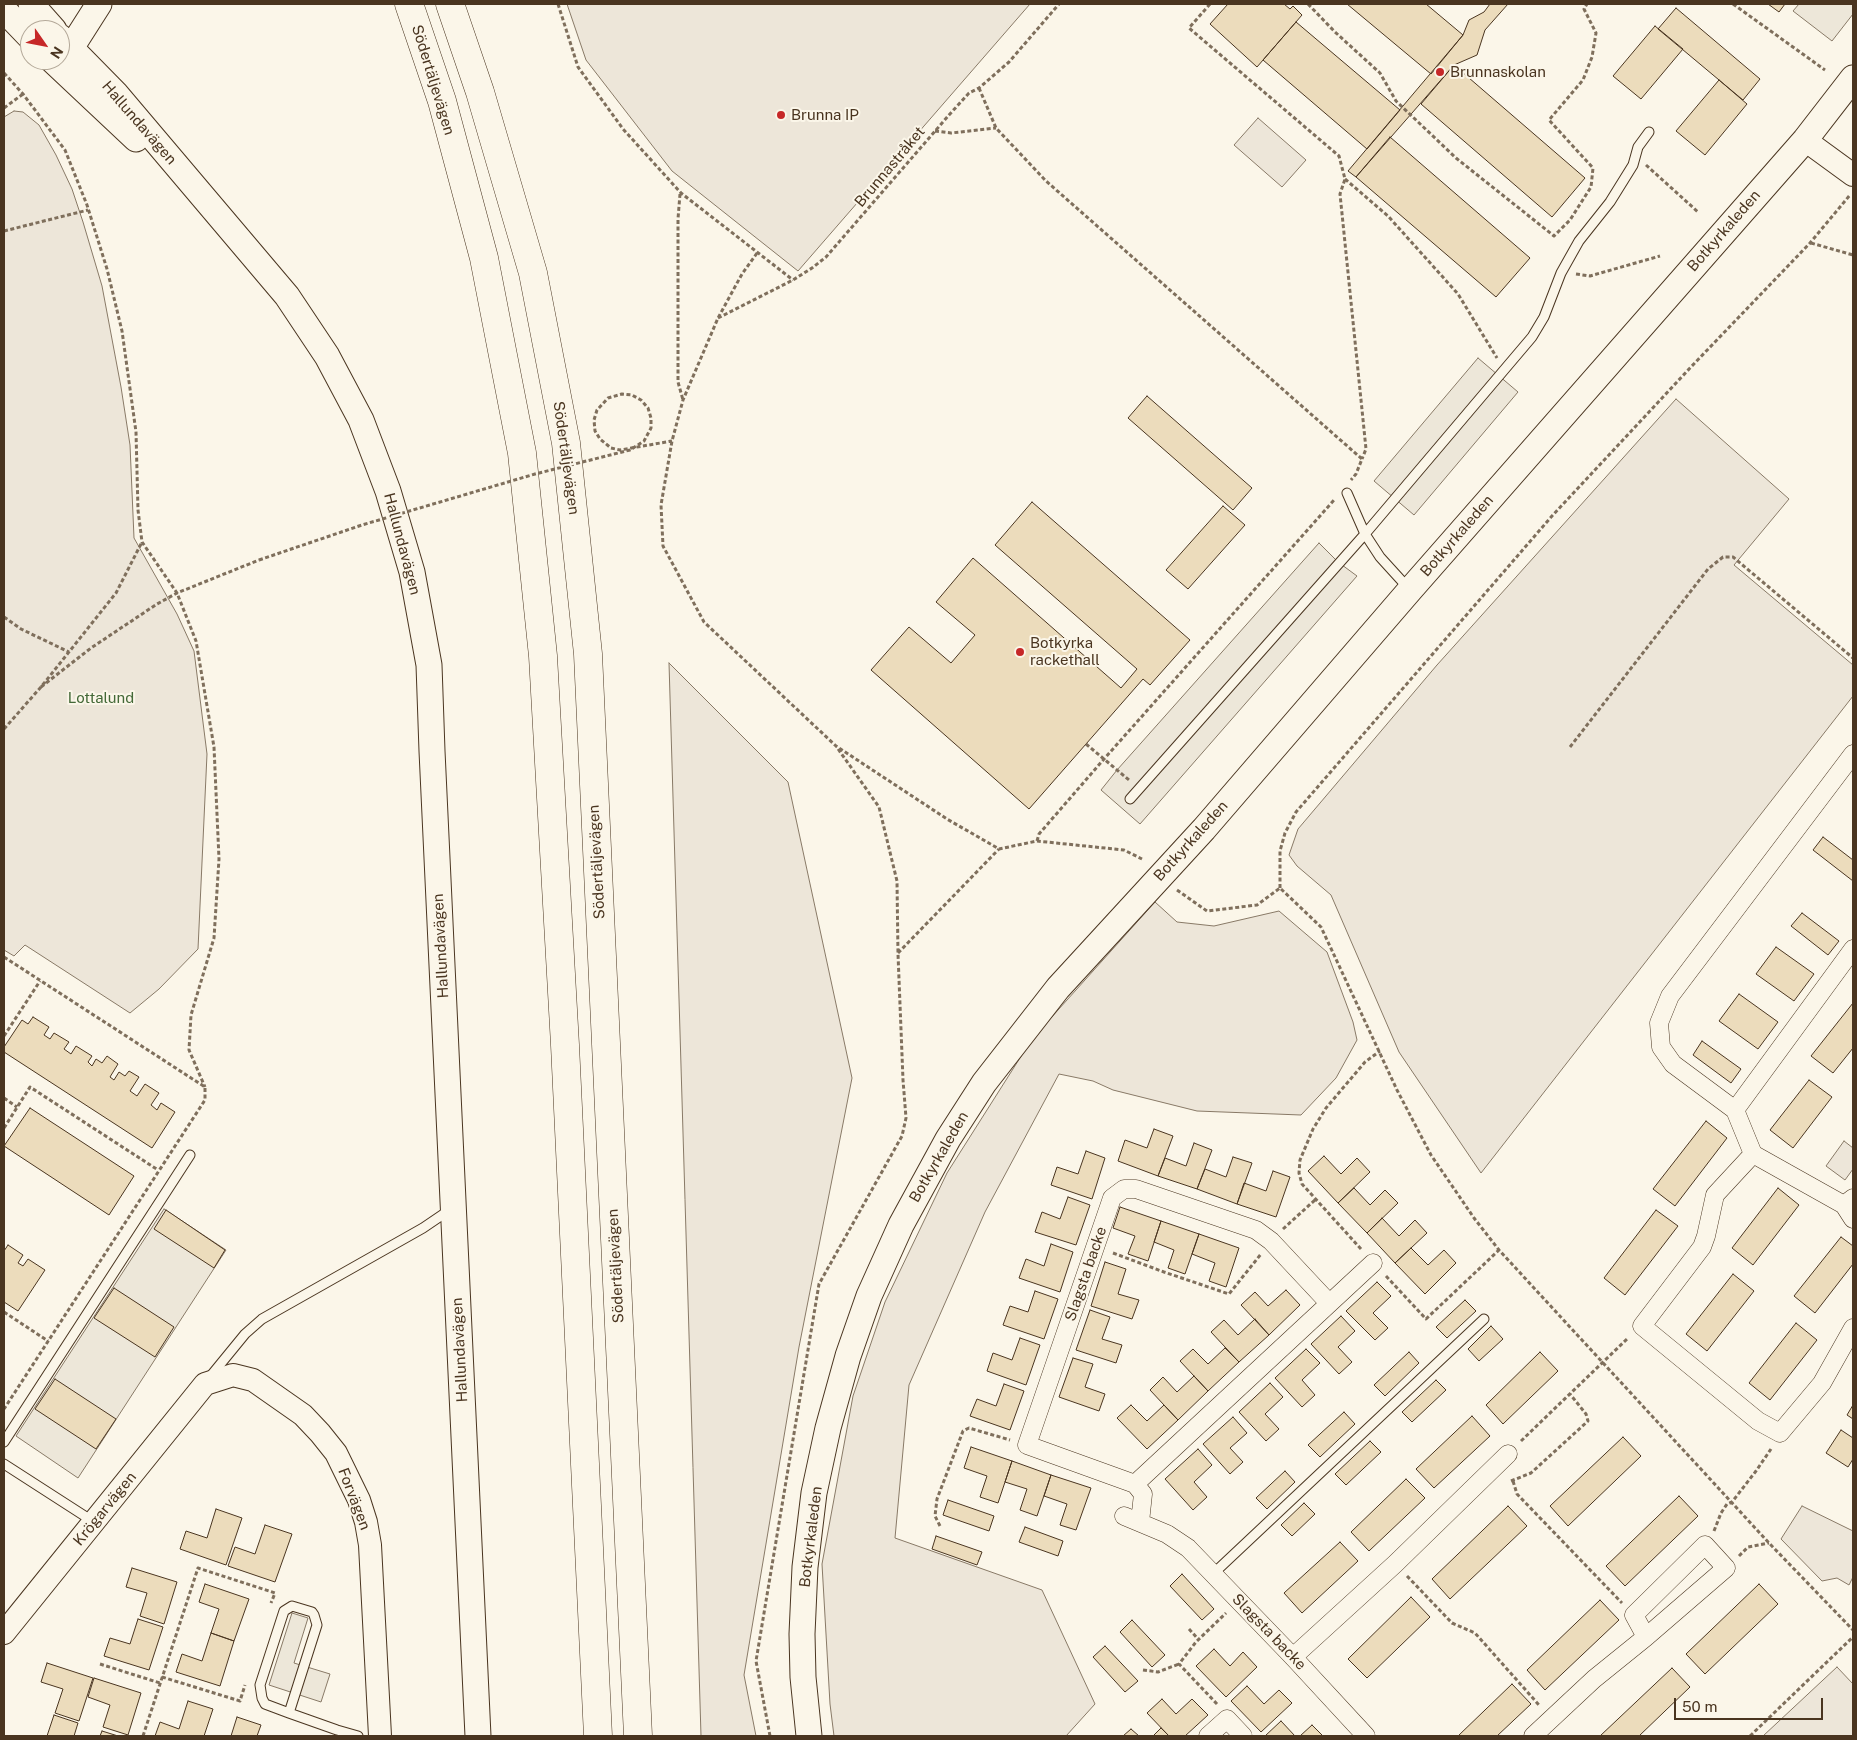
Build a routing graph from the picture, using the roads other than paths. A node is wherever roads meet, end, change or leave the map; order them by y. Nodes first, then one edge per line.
1 (31, 4) edge
2 (99, 4) edge
3 (409, 4) edge
4 (450, 4) edge
5 (4, 10) edge
6 (45, 20) edge
7 (20, 27) edge
8 (70, 44) edge
9 (70, 61) edge
10 (1853, 78) edge
11 (1649, 132) dead end
12 (1805, 140) junction
13 (1852, 185) edge
14 (1346, 490) road end
15 (1365, 534) junction
16 (1410, 590) junction
17 (1853, 754) edge
18 (1130, 799) dead end
19 (1853, 949) edge
20 (1735, 1110) junction
21 (1752, 1154) junction
22 (190, 1155) dead end
23 (1850, 1207) edge
24 (453, 1208) junction
25 (1373, 1263) road end
26 (1330, 1302) junction
27 (1484, 1319) dead end
28 (1853, 1328) edge
29 (205, 1384) junction
30 (4, 1442) edge
31 (1508, 1454) road end
32 (4, 1464) edge
33 (1135, 1484) junction
34 (94, 1522) junction
35 (1214, 1573) junction
36 (4, 1633) edge
37 (1646, 1637) junction
38 (1293, 1657) junction
39 (290, 1713) junction
40 (358, 1736) edge
41 (380, 1736) edge
42 (478, 1736) edge
43 (598, 1736) edge
44 (638, 1736) edge
45 (809, 1736) edge
46 (1208, 1736) edge
47 (1243, 1736) edge
48 (1366, 1736) edge
49 (1533, 1736) edge

1 - 6 main road
2 - 8 main road
3 - 43 highway, Södertäljevägen
4 - 44 highway, Södertäljevägen
5 - 7 main road
9 - 24 main road, Hallundavägen
10 - 12 main road, Botkyrkaleden
11 - 15 lane
12 - 13 street
12 - 16 main road, Botkyrkaleden
14 - 15 lane
15 - 16 lane
15 - 18 lane
16 - 45 main road, Botkyrkaleden
17 - 20 street
19 - 20 street
20 - 21 street
21 - 23 street
21 - 28 street
22 - 30 lane
24 - 29 lane
24 - 42 main road, Hallundavägen
25 - 26 street
26 - 33 street
26 - 33 street, Slagsta backe
27 - 35 lane
29 - 34 street, Krögarvägen
29 - 41 street, Forvägen
31 - 38 street
32 - 34 lane
33 - 35 street, Slagsta backe
34 - 36 street, Krögarvägen
35 - 38 street, Slagsta backe
37 - 37 street
37 - 49 street
38 - 48 street, Slagsta backe
39 - 39 lane
39 - 40 lane
46 - 47 street

